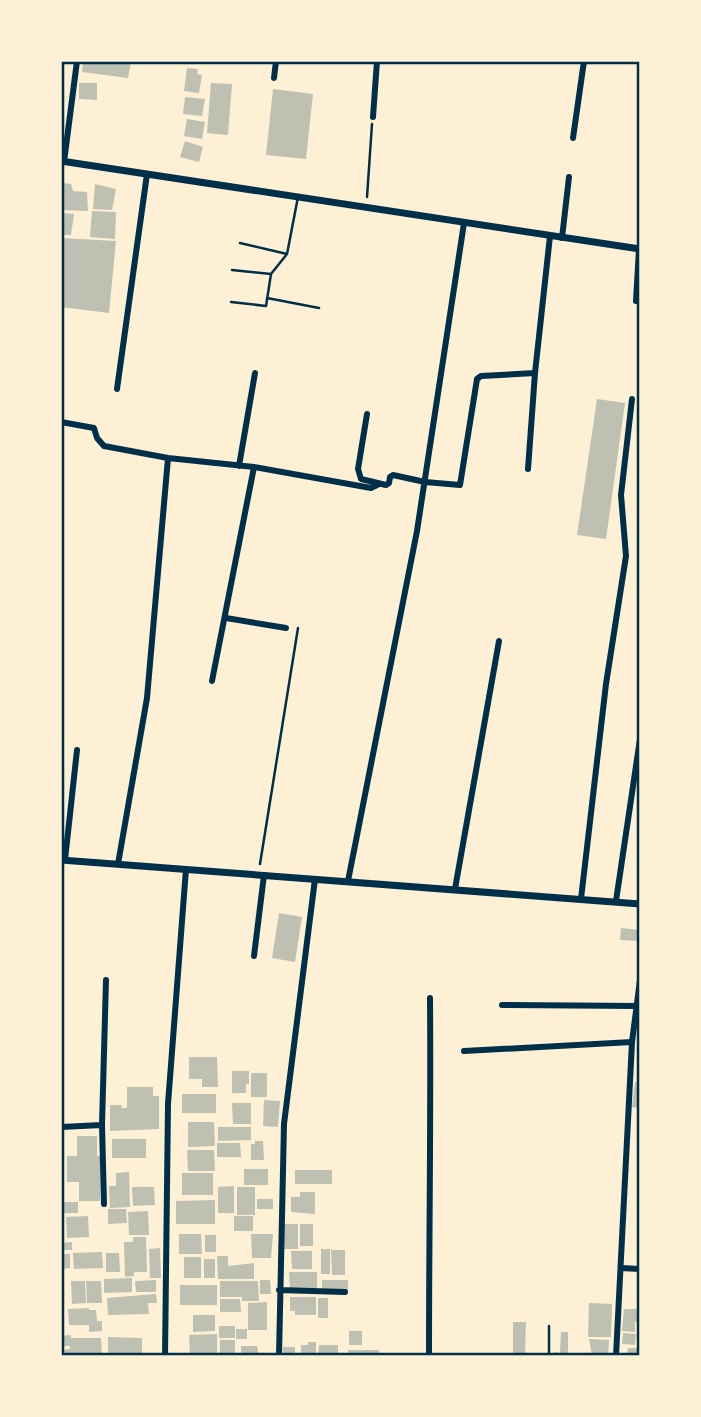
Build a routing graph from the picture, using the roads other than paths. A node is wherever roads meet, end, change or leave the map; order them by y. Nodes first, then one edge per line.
1 (77, 61) edge
2 (275, 61) edge
3 (377, 61) edge
4 (584, 61) edge
5 (274, 78) dead end
6 (373, 117) road end
7 (573, 138) dead end
8 (63, 161) edge
9 (147, 174) junction
10 (569, 177) dead end
11 (298, 197) junction
12 (464, 223) junction
13 (550, 236) junction
14 (562, 237) junction
15 (240, 243) dead end
16 (639, 249) edge
17 (287, 254) junction
18 (232, 270) dead end
19 (271, 274) junction
20 (267, 298) junction
21 (636, 301) dead end
22 (231, 302) dead end
23 (319, 308) dead end
24 (255, 373) dead end
25 (535, 373) junction
26 (117, 389) dead end
27 (632, 399) dead end
28 (367, 414) dead end
29 (61, 422) edge
30 (168, 458) junction
31 (239, 466) junction
32 (254, 467) junction
33 (528, 469) dead end
34 (425, 482) junction
35 (379, 484) junction
36 (226, 618) junction
37 (286, 628) dead end
38 (499, 641) dead end
39 (212, 681) dead end
40 (640, 739) edge
41 (77, 750) dead end
42 (63, 860) edge
43 (118, 864) junction
44 (186, 869) junction
45 (261, 875) junction
46 (315, 879) junction
47 (348, 881) junction
48 (455, 889) junction
49 (581, 899) junction
50 (616, 901) junction
51 (640, 904) edge
52 (254, 956) dead end
53 (106, 979) dead end
54 (640, 981) edge
55 (639, 995) edge
56 (430, 998) dead end
57 (502, 1005) dead end
58 (637, 1006) junction
59 (632, 1042) junction
60 (464, 1051) dead end
61 (102, 1125) junction
62 (61, 1127) edge
63 (104, 1205) dead end
64 (621, 1268) junction
65 (640, 1269) edge
66 (279, 1290) junction
67 (345, 1293) dead end
68 (549, 1326) dead end
69 (165, 1356) edge
70 (279, 1356) edge
71 (429, 1356) edge
72 (550, 1356) edge
73 (616, 1356) edge

1 - 8 street
2 - 5 street
3 - 6 street
4 - 7 street
8 - 9 street
9 - 11 street
9 - 26 street
10 - 14 street
11 - 12 street
11 - 17 lane
12 - 13 street
12 - 34 street
13 - 14 street
13 - 25 street
14 - 16 street
15 - 17 lane
16 - 21 street
17 - 19 lane
18 - 19 lane
19 - 20 lane
20 - 22 lane
20 - 23 lane
24 - 31 street
25 - 33 street
25 - 34 street
27 - 49 street
28 - 35 street
29 - 30 street
30 - 31 street
30 - 43 street
31 - 32 street
32 - 35 street
32 - 36 street
34 - 35 street
34 - 47 street
36 - 37 street
36 - 39 street
38 - 48 street
40 - 50 street
41 - 42 street
42 - 43 street
43 - 44 street
44 - 45 street
44 - 69 street
45 - 46 street
45 - 52 street
46 - 47 street
46 - 66 street
47 - 48 street
48 - 49 street
49 - 50 street
50 - 51 street
53 - 61 street
54 - 55 street
55 - 58 street
56 - 71 street
57 - 58 street
58 - 59 street
59 - 60 street
59 - 64 street
61 - 62 street
61 - 63 street
64 - 65 street
64 - 73 street
66 - 67 street
66 - 70 street
68 - 72 lane

